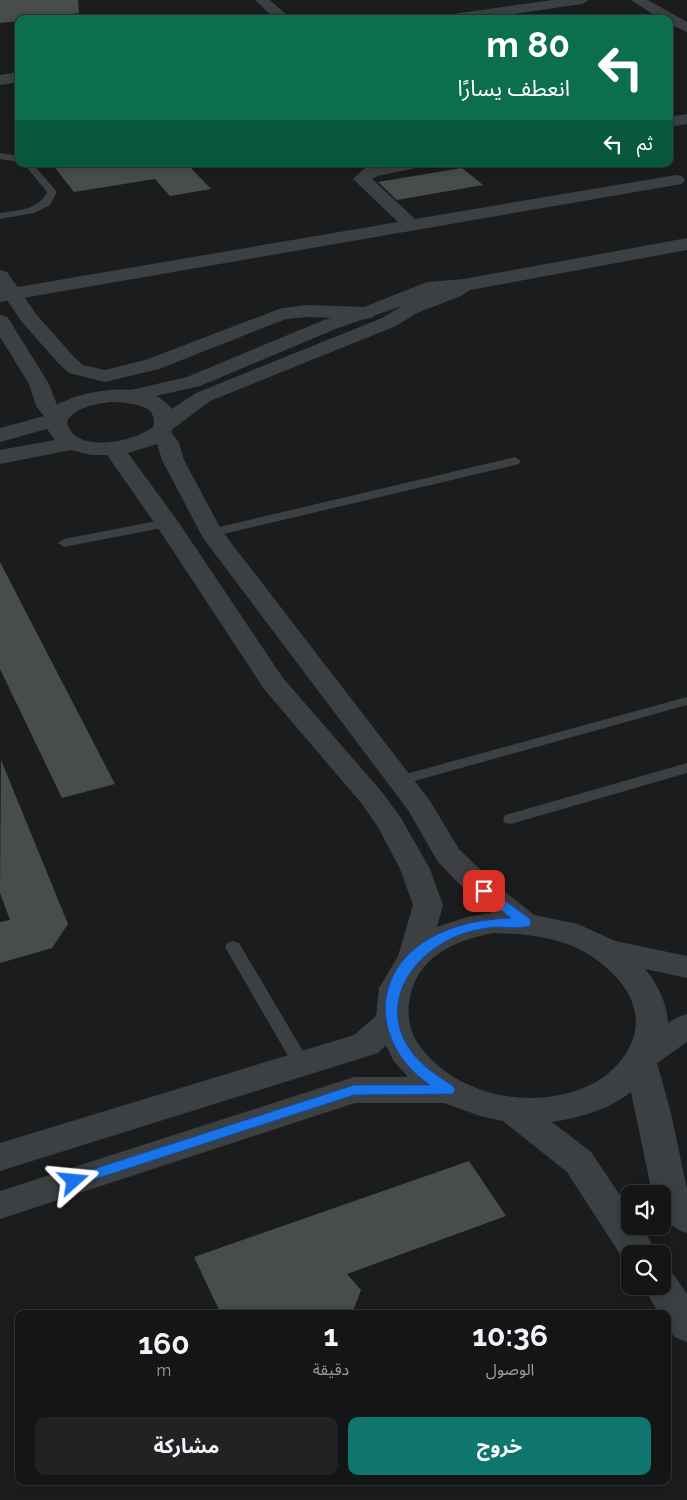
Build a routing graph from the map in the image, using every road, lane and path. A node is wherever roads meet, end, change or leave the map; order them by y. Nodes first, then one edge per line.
1 (262, 0) edge
2 (582, 0) edge
3 (638, 0) edge
4 (279, 15) edge
5 (474, 15) edge
6 (664, 15) edge
7 (673, 20) edge
8 (687, 28) edge
9 (15, 78) edge
10 (0, 80) edge
11 (687, 119) edge
12 (673, 121) edge
13 (0, 156) edge
14 (15, 158) edge
15 (31, 167) edge
16 (396, 167) edge
17 (659, 169) dead end
18 (681, 183) edge
19 (0, 216) edge
20 (411, 225) junction
21 (687, 244) edge
22 (0, 276) edge
23 (464, 285) junction
24 (6, 295) edge
25 (366, 313) junction
26 (0, 321) edge
27 (389, 322) junction
28 (129, 396) junction
29 (57, 419) junction
30 (163, 428) junction
31 (0, 434) edge
32 (73, 443) junction
33 (114, 449) junction
34 (0, 457) edge
35 (515, 461) dead end
36 (167, 524) junction
37 (211, 533) junction
38 (64, 544) dead end
39 (687, 701) edge
40 (687, 768) edge
41 (400, 780) junction
42 (511, 819) dead end
43 (525, 922) junction
44 (233, 947) dead end
45 (606, 950) junction
46 (413, 958) junction
47 (687, 967) edge
48 (392, 1020) junction
49 (687, 1026) edge
50 (641, 1059) junction
51 (301, 1063) junction
52 (448, 1090) junction
53 (514, 1110) junction
54 (0, 1157) edge
55 (0, 1205) edge
56 (687, 1219) edge
57 (634, 1245) edge
58 (667, 1295) edge
59 (687, 1326) edge

1 - 4 street
2 - 5 street
3 - 6 street
7 - 8 street
9 - 10 street
11 - 12 street
13 - 14 lane
15 - 19 lane
16 - 20 street
17 - 18 street
18 - 20 street
20 - 24 street
21 - 23 street
22 - 24 street
23 - 25 street
23 - 27 street
24 - 25 street
25 - 27 street
25 - 28 street
26 - 29 street
27 - 30 street
28 - 29 street
28 - 30 street
29 - 31 street
29 - 32 street
30 - 33 street
30 - 37 street
32 - 33 street
32 - 34 street
33 - 36 street
35 - 37 lane
36 - 38 lane
36 - 46 street
37 - 41 street
39 - 41 lane
40 - 42 lane
41 - 43 street
43 - 45 street
43 - 46 street
44 - 51 lane
45 - 47 street
45 - 50 street
46 - 48 street
48 - 51 street
48 - 52 street
49 - 50 street
50 - 53 street
50 - 56 street
51 - 54 street
52 - 53 street
52 - 55 street
53 - 57 street
58 - 59 street

